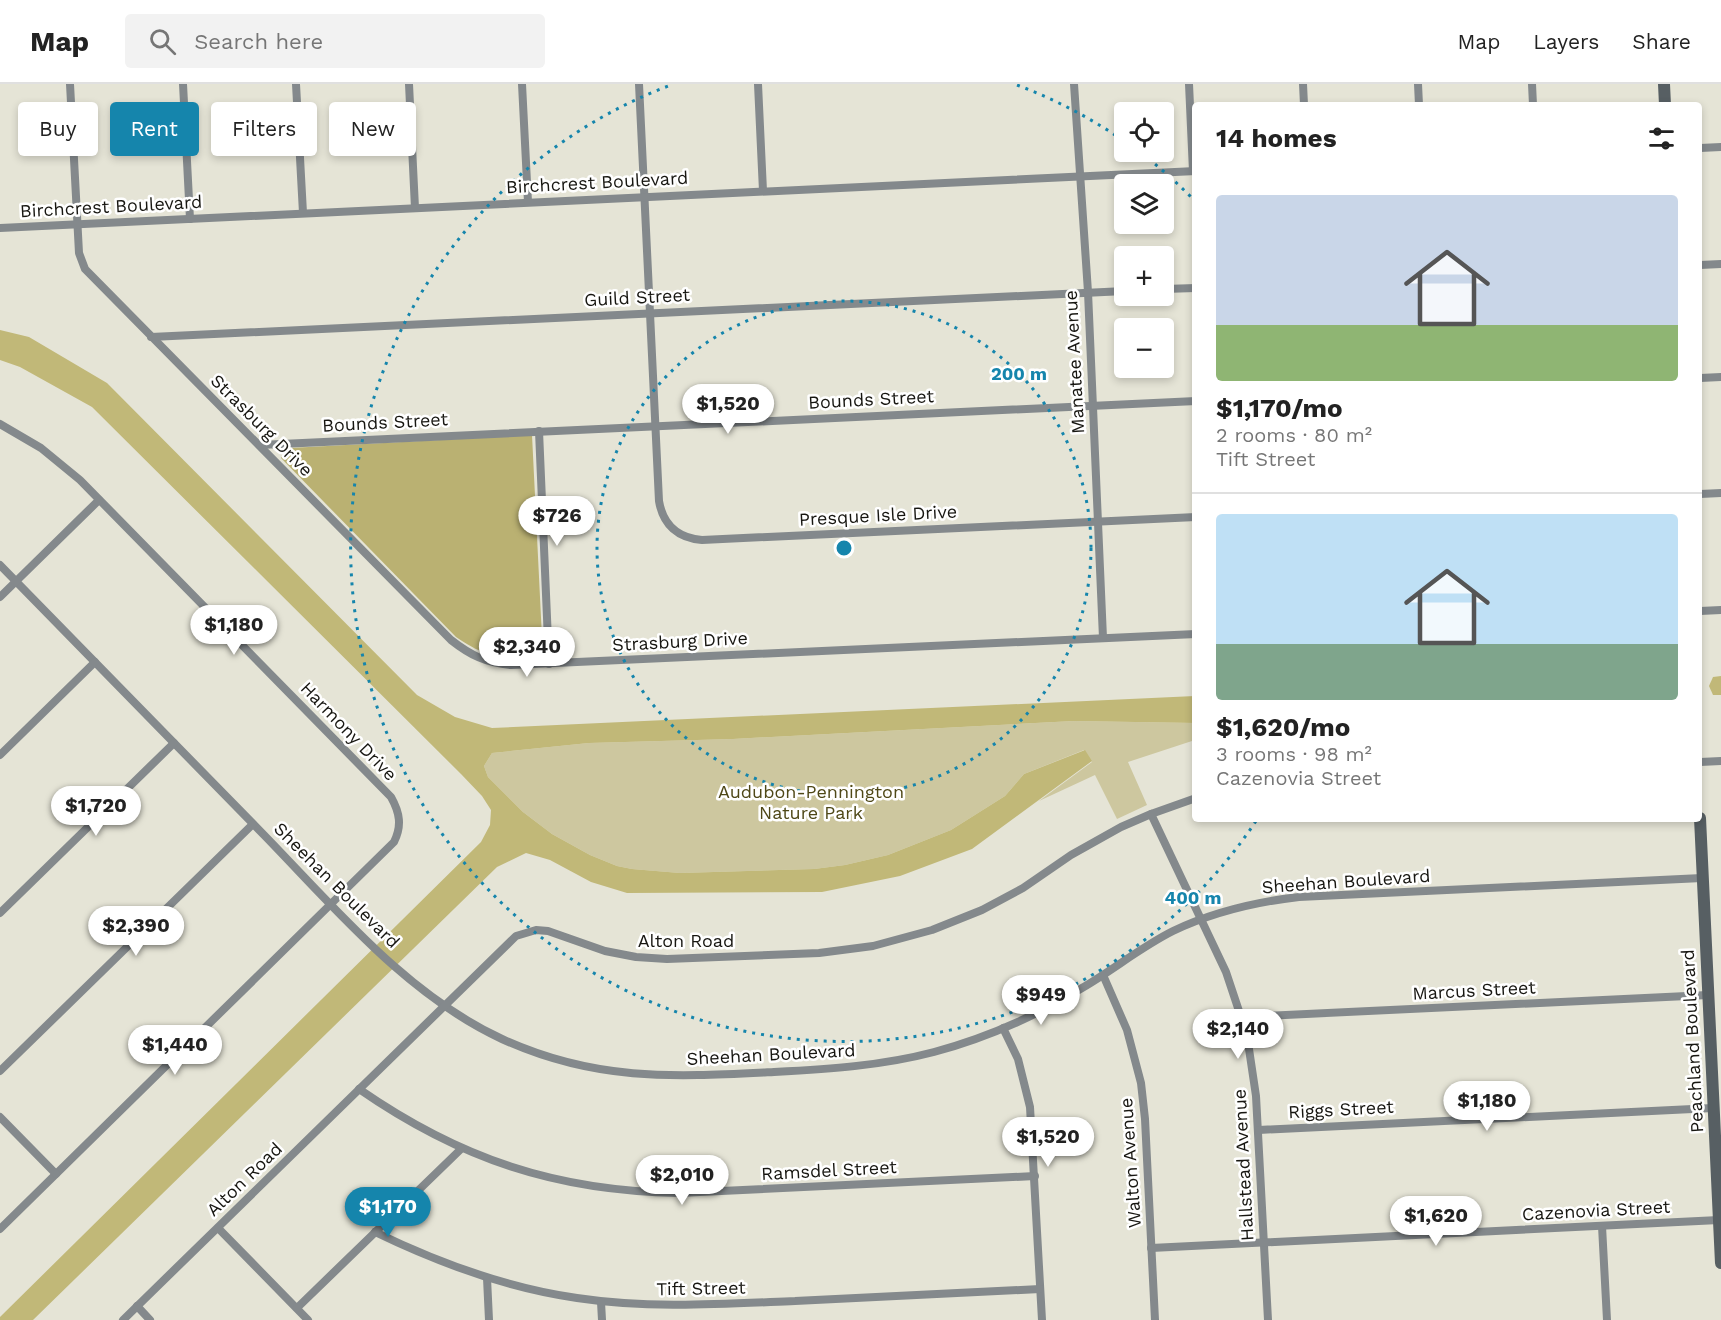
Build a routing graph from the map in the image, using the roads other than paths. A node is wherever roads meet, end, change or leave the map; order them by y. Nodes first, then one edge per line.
1 (70, 84) edge
2 (183, 84) edge
3 (296, 84) edge
4 (410, 84) edge
5 (522, 84) edge
6 (639, 84) edge
7 (758, 84) edge
8 (1074, 84) edge
9 (1189, 84) edge
10 (1303, 84) edge
11 (1418, 84) edge
12 (1532, 84) edge
13 (1664, 84) edge
14 (1304, 102) edge
15 (1419, 102) edge
16 (1533, 102) edge
17 (1665, 102) edge
18 (1192, 136) edge
19 (1721, 147) edge
20 (1702, 148) edge
21 (1192, 171) edge
22 (1078, 176) junction
23 (763, 191) junction
24 (645, 196) junction
25 (528, 202) junction
26 (415, 208) junction
27 (303, 213) junction
28 (190, 219) junction
29 (77, 225) junction
30 (0, 228) edge
31 (1721, 264) edge
32 (1702, 265) edge
33 (1192, 288) edge
34 (1174, 289) edge
35 (1114, 291) edge
36 (1088, 292) junction
37 (650, 312) junction
38 (151, 337) junction
39 (1721, 376) edge
40 (1702, 378) edge
41 (1192, 400) edge
42 (1093, 405) junction
43 (0, 424) edge
44 (655, 425) junction
45 (539, 431) junction
46 (260, 445) junction
47 (1721, 493) edge
48 (1702, 494) edge
49 (99, 500) junction
50 (1192, 517) edge
51 (1098, 522) junction
52 (0, 566) edge
53 (16, 582) junction
54 (0, 597) edge
55 (1721, 610) edge
56 (1702, 611) edge
57 (1192, 634) edge
58 (1103, 638) junction
59 (95, 662) junction
60 (549, 663) junction
61 (174, 743) junction
62 (0, 755) edge
63 (1721, 761) edge
64 (1702, 762) edge
65 (1192, 799) edge
66 (1151, 814) junction
67 (1700, 822) edge
68 (253, 824) junction
69 (1702, 879) junction
70 (332, 904) junction
71 (0, 913) edge
72 (1202, 919) junction
73 (1103, 975) junction
74 (1708, 995) junction
75 (444, 1006) junction
76 (1241, 1017) junction
77 (1003, 1028) junction
78 (0, 1071) edge
79 (359, 1089) junction
80 (1713, 1108) junction
81 (0, 1117) edge
82 (1259, 1130) junction
83 (461, 1149) junction
84 (56, 1174) junction
85 (1035, 1176) junction
86 (1719, 1221) junction
87 (1602, 1226) junction
88 (218, 1227) junction
89 (0, 1229) edge
90 (375, 1232) junction
91 (1264, 1242) junction
92 (1151, 1248) junction
93 (1721, 1263) edge
94 (487, 1278) junction
95 (1040, 1289) junction
96 (601, 1302) junction
97 (137, 1306) junction
98 (297, 1308) junction
99 (123, 1320) edge
100 (150, 1320) edge
101 (308, 1320) edge
102 (489, 1320) edge
103 (602, 1320) edge
104 (1042, 1320) edge
105 (1155, 1320) edge
106 (1268, 1320) edge
107 (1607, 1320) edge

1 - 29 street, Strasburg Drive
2 - 28 street
3 - 27 street
4 - 26 street
5 - 25 street
6 - 24 street, Presque Isle Drive
7 - 23 street
8 - 22 street, Manatee Avenue
9 - 18 street
10 - 14 street
11 - 15 street
12 - 16 street
13 - 17 street
19 - 20 street
21 - 22 street, Birchcrest Boulevard
22 - 23 street, Birchcrest Boulevard
22 - 36 street, Manatee Avenue
23 - 24 street, Birchcrest Boulevard
24 - 25 street, Birchcrest Boulevard
24 - 37 street, Presque Isle Drive
25 - 26 street, Birchcrest Boulevard
26 - 27 street, Birchcrest Boulevard
27 - 28 street, Birchcrest Boulevard
28 - 29 street, Birchcrest Boulevard
29 - 30 street, Birchcrest Boulevard
29 - 38 street, Strasburg Drive
31 - 32 street
33 - 34 street
35 - 36 street, Guild Street
36 - 37 street, Guild Street
36 - 42 street, Manatee Avenue
37 - 38 street, Guild Street
37 - 44 street, Presque Isle Drive
38 - 46 street, Strasburg Drive
39 - 40 street
41 - 42 street, Bounds Street
42 - 44 street, Bounds Street
42 - 51 street, Manatee Avenue
43 - 49 street, Harmony Drive
44 - 45 street, Bounds Street
44 - 51 street, Presque Isle Drive
45 - 46 street, Bounds Street
45 - 60 street
46 - 60 street, Strasburg Drive
47 - 48 street
49 - 53 street
49 - 70 street, Harmony Drive
50 - 51 street, Presque Isle Drive
51 - 58 street, Manatee Avenue
52 - 53 street, Sheehan Boulevard
53 - 54 street
53 - 59 street, Sheehan Boulevard
55 - 56 street
57 - 58 street, Strasburg Drive
58 - 60 street, Strasburg Drive
59 - 61 street, Sheehan Boulevard
59 - 62 street
61 - 68 street, Sheehan Boulevard
61 - 71 street
63 - 64 street
65 - 66 street, Alton Road
66 - 72 street, Hallstead Avenue
66 - 75 street, Alton Road
67 - 69 street, Peachland Boulevard
68 - 70 street, Sheehan Boulevard
68 - 78 street
69 - 72 street, Sheehan Boulevard
69 - 74 street, Peachland Boulevard
70 - 75 street, Sheehan Boulevard
70 - 84 street
72 - 73 street, Sheehan Boulevard
72 - 76 street, Hallstead Avenue
73 - 77 street, Sheehan Boulevard
73 - 92 street, Walton Avenue
74 - 76 street, Marcus Street
74 - 80 street, Peachland Boulevard
75 - 77 street, Sheehan Boulevard
75 - 79 street, Alton Road
76 - 82 street, Hallstead Avenue
77 - 85 street
79 - 83 street, Ramsdel Street
79 - 88 street, Alton Road
80 - 82 street, Riggs Street
80 - 86 street, Peachland Boulevard
81 - 84 street
82 - 91 street, Hallstead Avenue
83 - 85 street, Ramsdel Street
83 - 90 street
84 - 89 street
85 - 95 street
86 - 87 street, Cazenovia Street
86 - 93 street, Peachland Boulevard
87 - 91 street, Cazenovia Street
87 - 107 street
88 - 97 street, Alton Road
88 - 98 street
90 - 94 street, Tift Street
90 - 98 street
91 - 92 street, Cazenovia Street
91 - 106 street, Hallstead Avenue
92 - 105 street, Walton Avenue
94 - 96 street, Tift Street
94 - 102 street
95 - 96 street, Tift Street
95 - 104 street
96 - 103 street
97 - 99 street, Alton Road
97 - 100 street
98 - 101 street

